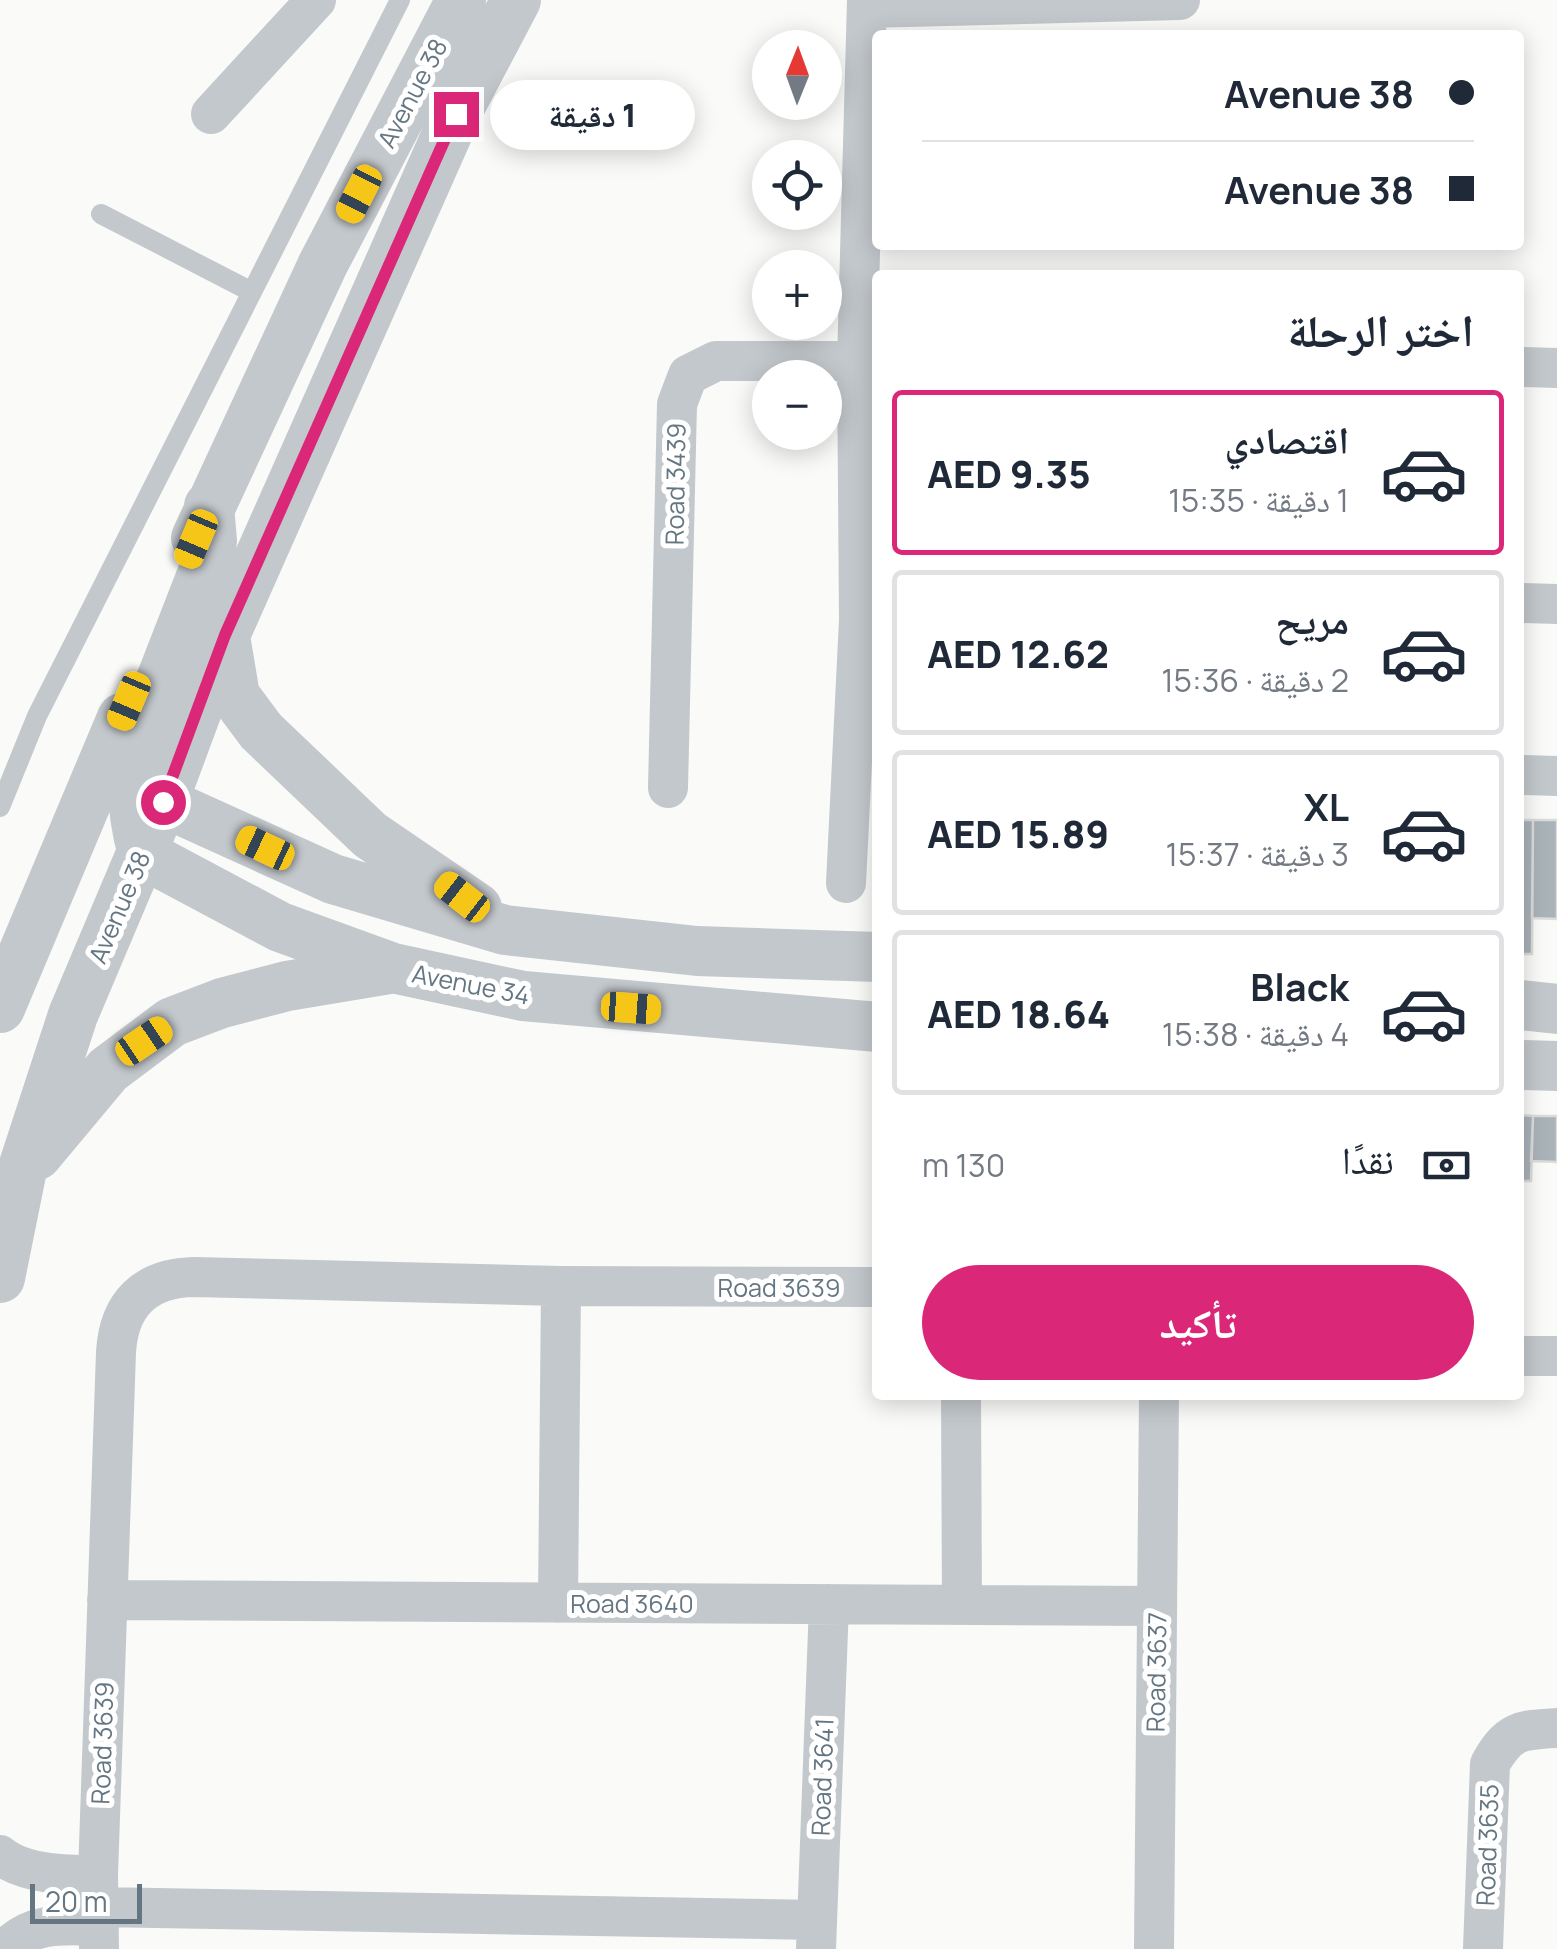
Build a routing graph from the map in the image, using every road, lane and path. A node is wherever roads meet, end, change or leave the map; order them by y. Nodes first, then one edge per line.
1 (316, 0) edge
2 (400, 0) edge
3 (461, 0) edge
4 (516, 0) edge
5 (1180, 0) edge
6 (867, 4) edge
7 (210, 114) dead end
8 (101, 214) dead end
9 (250, 291) junction
10 (867, 361) edge
11 (1524, 367) edge
12 (1557, 368) edge
13 (210, 506) junction
14 (1524, 603) edge
15 (1557, 604) edge
16 (868, 620) edge
17 (225, 635) junction
18 (865, 753) edge
19 (1524, 775) edge
20 (1557, 776) edge
21 (668, 788) dead end
22 (148, 802) junction
23 (0, 807) edge
24 (73, 832) junction
25 (142, 854) junction
26 (846, 882) dead end
27 (505, 930) junction
28 (872, 957) edge
29 (392, 968) junction
30 (1524, 1006) edge
31 (0, 1008) edge
32 (1557, 1009) edge
33 (872, 1027) edge
34 (1524, 1065) edge
35 (1557, 1066) edge
36 (21, 1174) junction
37 (0, 1278) edge
38 (561, 1286) junction
39 (872, 1288) edge
40 (1524, 1356) edge
41 (1557, 1356) edge
42 (961, 1400) edge
43 (1159, 1400) edge
44 (107, 1600) junction
45 (558, 1603) junction
46 (830, 1604) junction
47 (962, 1605) junction
48 (1157, 1606) junction
49 (1557, 1728) edge
50 (0, 1855) edge
51 (99, 1914) edge
52 (816, 1934) edge
53 (6, 1949) edge
54 (1154, 1949) edge
55 (1483, 1949) edge

1 - 7 street
2 - 9 lane
3 - 13 street, Avenue 38
4 - 17 street, Avenue 38
5 - 6 street
6 - 10 street
8 - 9 lane
9 - 23 lane
10 - 16 street
10 - 21 street, Road 3439
11 - 12 street
13 - 22 street
13 - 24 street, Avenue 38
14 - 15 street
16 - 18 street
17 - 22 street, Avenue 38
17 - 27 street
18 - 26 street
19 - 20 street
22 - 24 street
22 - 25 street
22 - 27 street
24 - 31 street, Avenue 38
25 - 29 street, Avenue 34
25 - 36 street, Avenue 38
27 - 28 street
29 - 33 street, Avenue 34
29 - 36 street
30 - 32 street
34 - 35 street
36 - 37 street, Avenue 38
38 - 39 street, Road 3639
38 - 44 street, Road 3639
38 - 45 street
40 - 41 street
42 - 47 street
43 - 48 street, Road 3637
44 - 45 street, Road 3640
44 - 51 street, Road 3639
45 - 46 street, Road 3640
46 - 47 street, Road 3640
46 - 52 street, Road 3641
47 - 48 street, Road 3640
48 - 54 street, Road 3637
49 - 55 street, Road 3635
50 - 51 street
51 - 52 street
51 - 53 street

